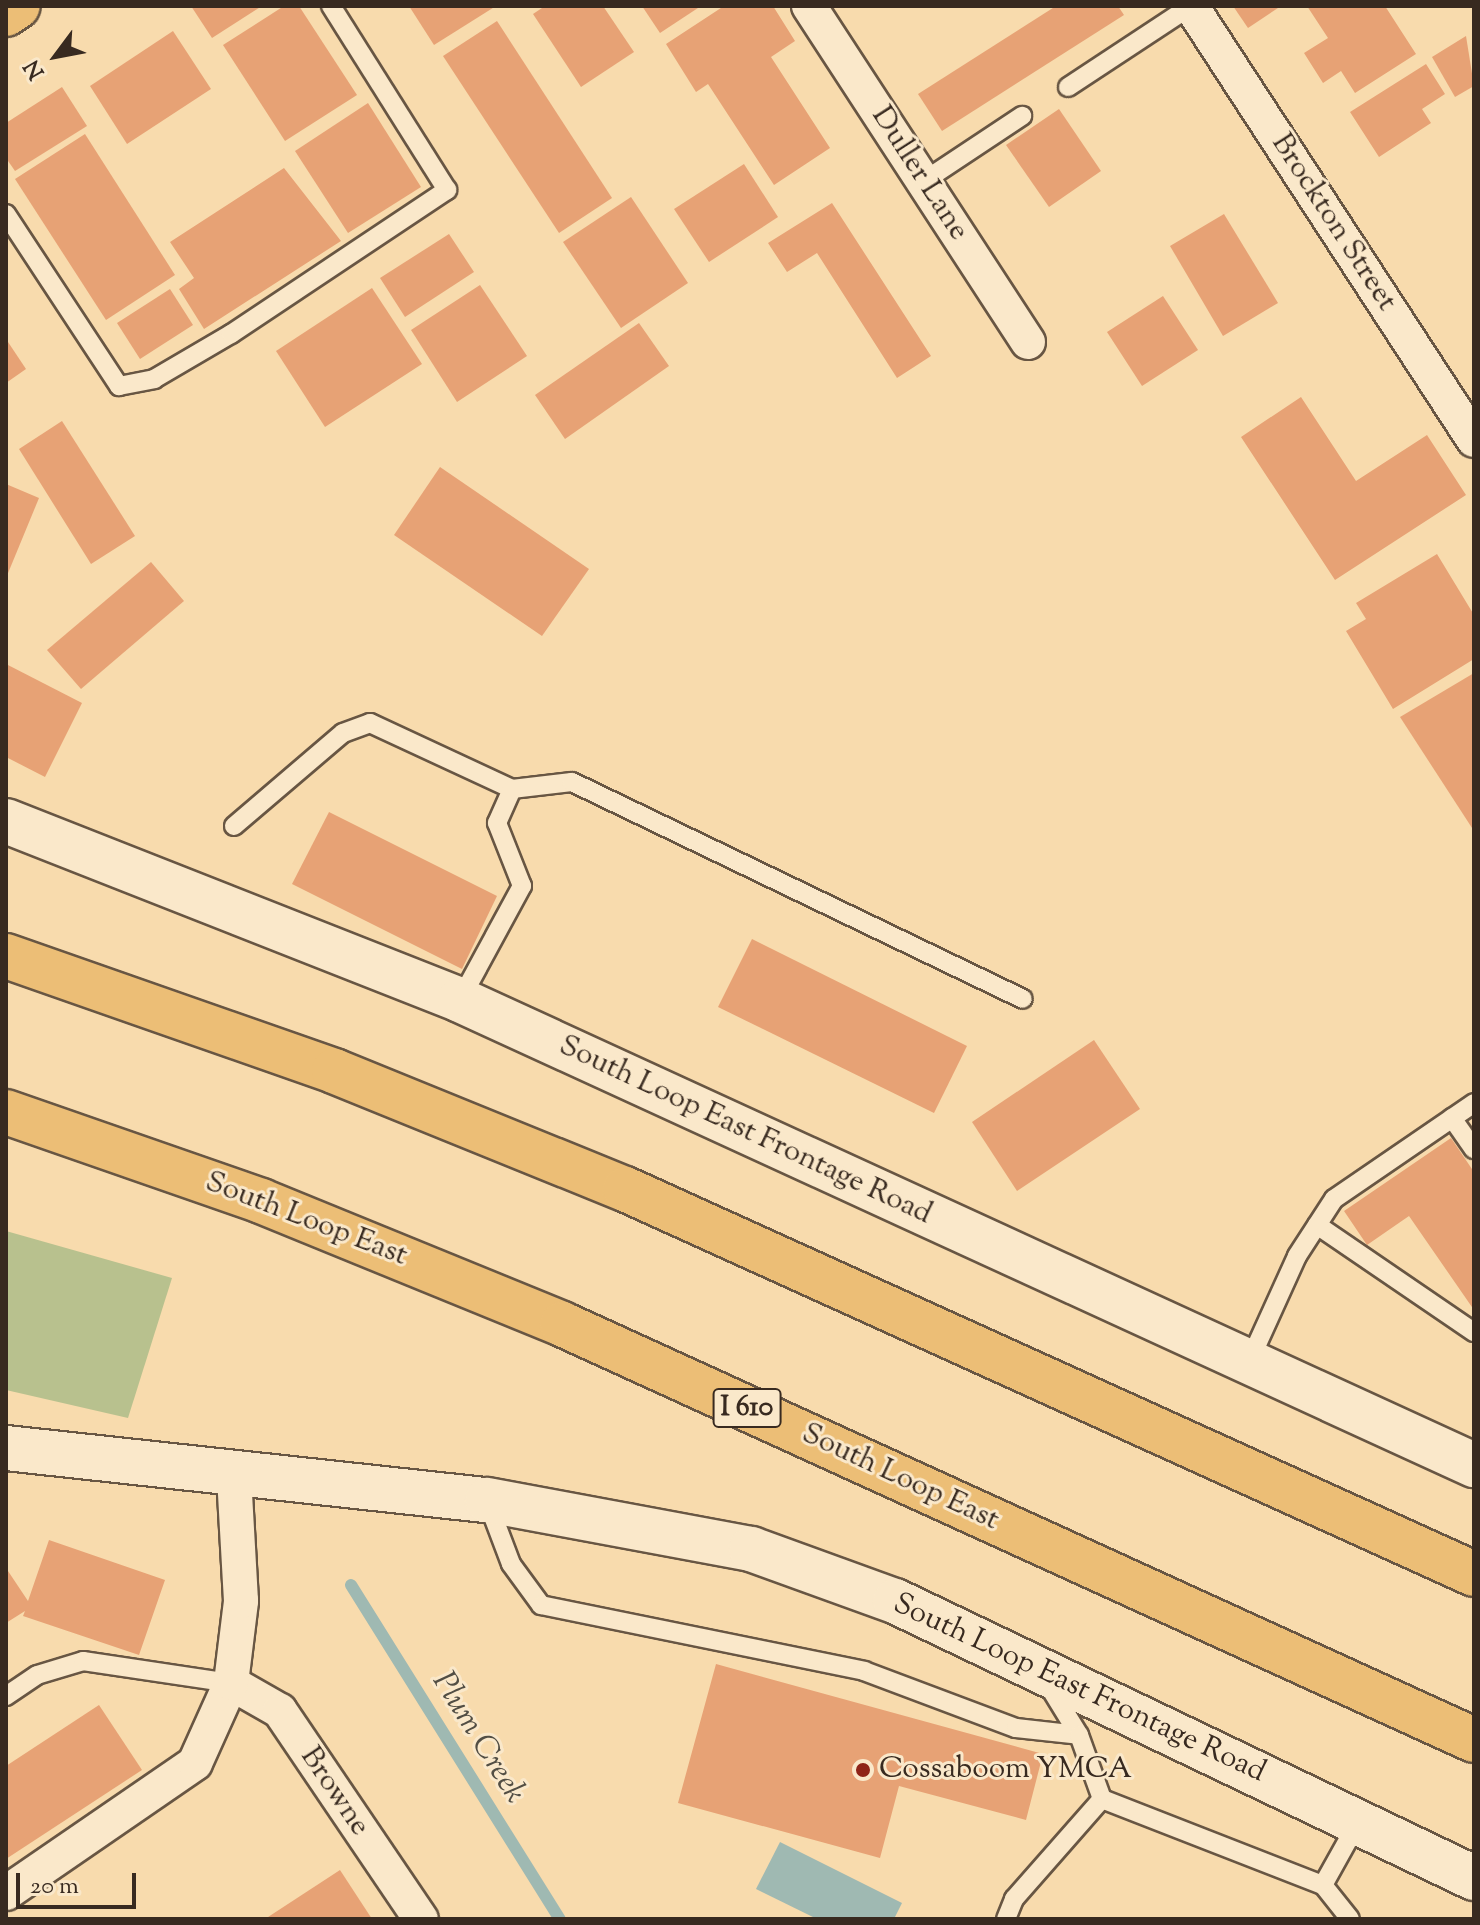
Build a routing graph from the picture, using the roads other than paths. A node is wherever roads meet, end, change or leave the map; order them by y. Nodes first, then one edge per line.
1 (18, 6) edge
2 (331, 6) edge
3 (809, 6) edge
4 (1191, 6) edge
5 (6, 14) edge
6 (1068, 87) dead end
7 (1022, 116) dead end
8 (924, 181) junction
9 (6, 214) edge
10 (1028, 342) dead end
11 (1474, 440) edge
12 (512, 789) junction
13 (6, 821) edge
14 (234, 826) dead end
15 (6, 956) edge
16 (1023, 999) dead end
17 (460, 1000) junction
18 (1474, 1103) edge
19 (6, 1112) edge
20 (1452, 1118) junction
21 (1474, 1149) edge
22 (1317, 1225) junction
23 (1474, 1332) edge
24 (1249, 1362) junction
25 (6, 1448) edge
26 (1474, 1465) edge
27 (234, 1475) junction
28 (487, 1500) junction
29 (1474, 1574) edge
30 (1038, 1667) junction
31 (231, 1683) junction
32 (6, 1696) edge
33 (1079, 1735) junction
34 (1474, 1740) edge
35 (1102, 1799) junction
36 (1358, 1822) junction
37 (1474, 1878) edge
38 (1323, 1885) junction
39 (6, 1893) edge
40 (421, 1919) edge
41 (1006, 1919) edge
42 (1350, 1919) edge

1 - 5 main road
2 - 9 lane
3 - 8 street, Duller Lane
4 - 6 lane
4 - 11 street, Brockton Street
7 - 8 lane
8 - 10 street, Duller Lane
12 - 14 lane
12 - 16 lane
12 - 17 lane
13 - 17 main road, South Loop East Frontage Road
15 - 29 main road
17 - 24 main road, South Loop East Frontage Road
18 - 20 lane
19 - 34 main road, South Loop East / I 610
20 - 21 lane
20 - 22 lane
22 - 23 lane
22 - 24 lane
24 - 26 main road, South Loop East Frontage Road
25 - 27 main road, South Loop East Frontage Road
27 - 28 main road, South Loop East Frontage Road
27 - 31 street
28 - 30 main road, South Loop East Frontage Road
28 - 33 lane
30 - 33 lane
30 - 36 main road, South Loop East Frontage Road
31 - 32 lane
31 - 39 street
31 - 40 street, Browne
33 - 35 lane
35 - 38 lane
35 - 41 lane
36 - 37 main road, South Loop East Frontage Road
36 - 38 lane
38 - 42 lane

